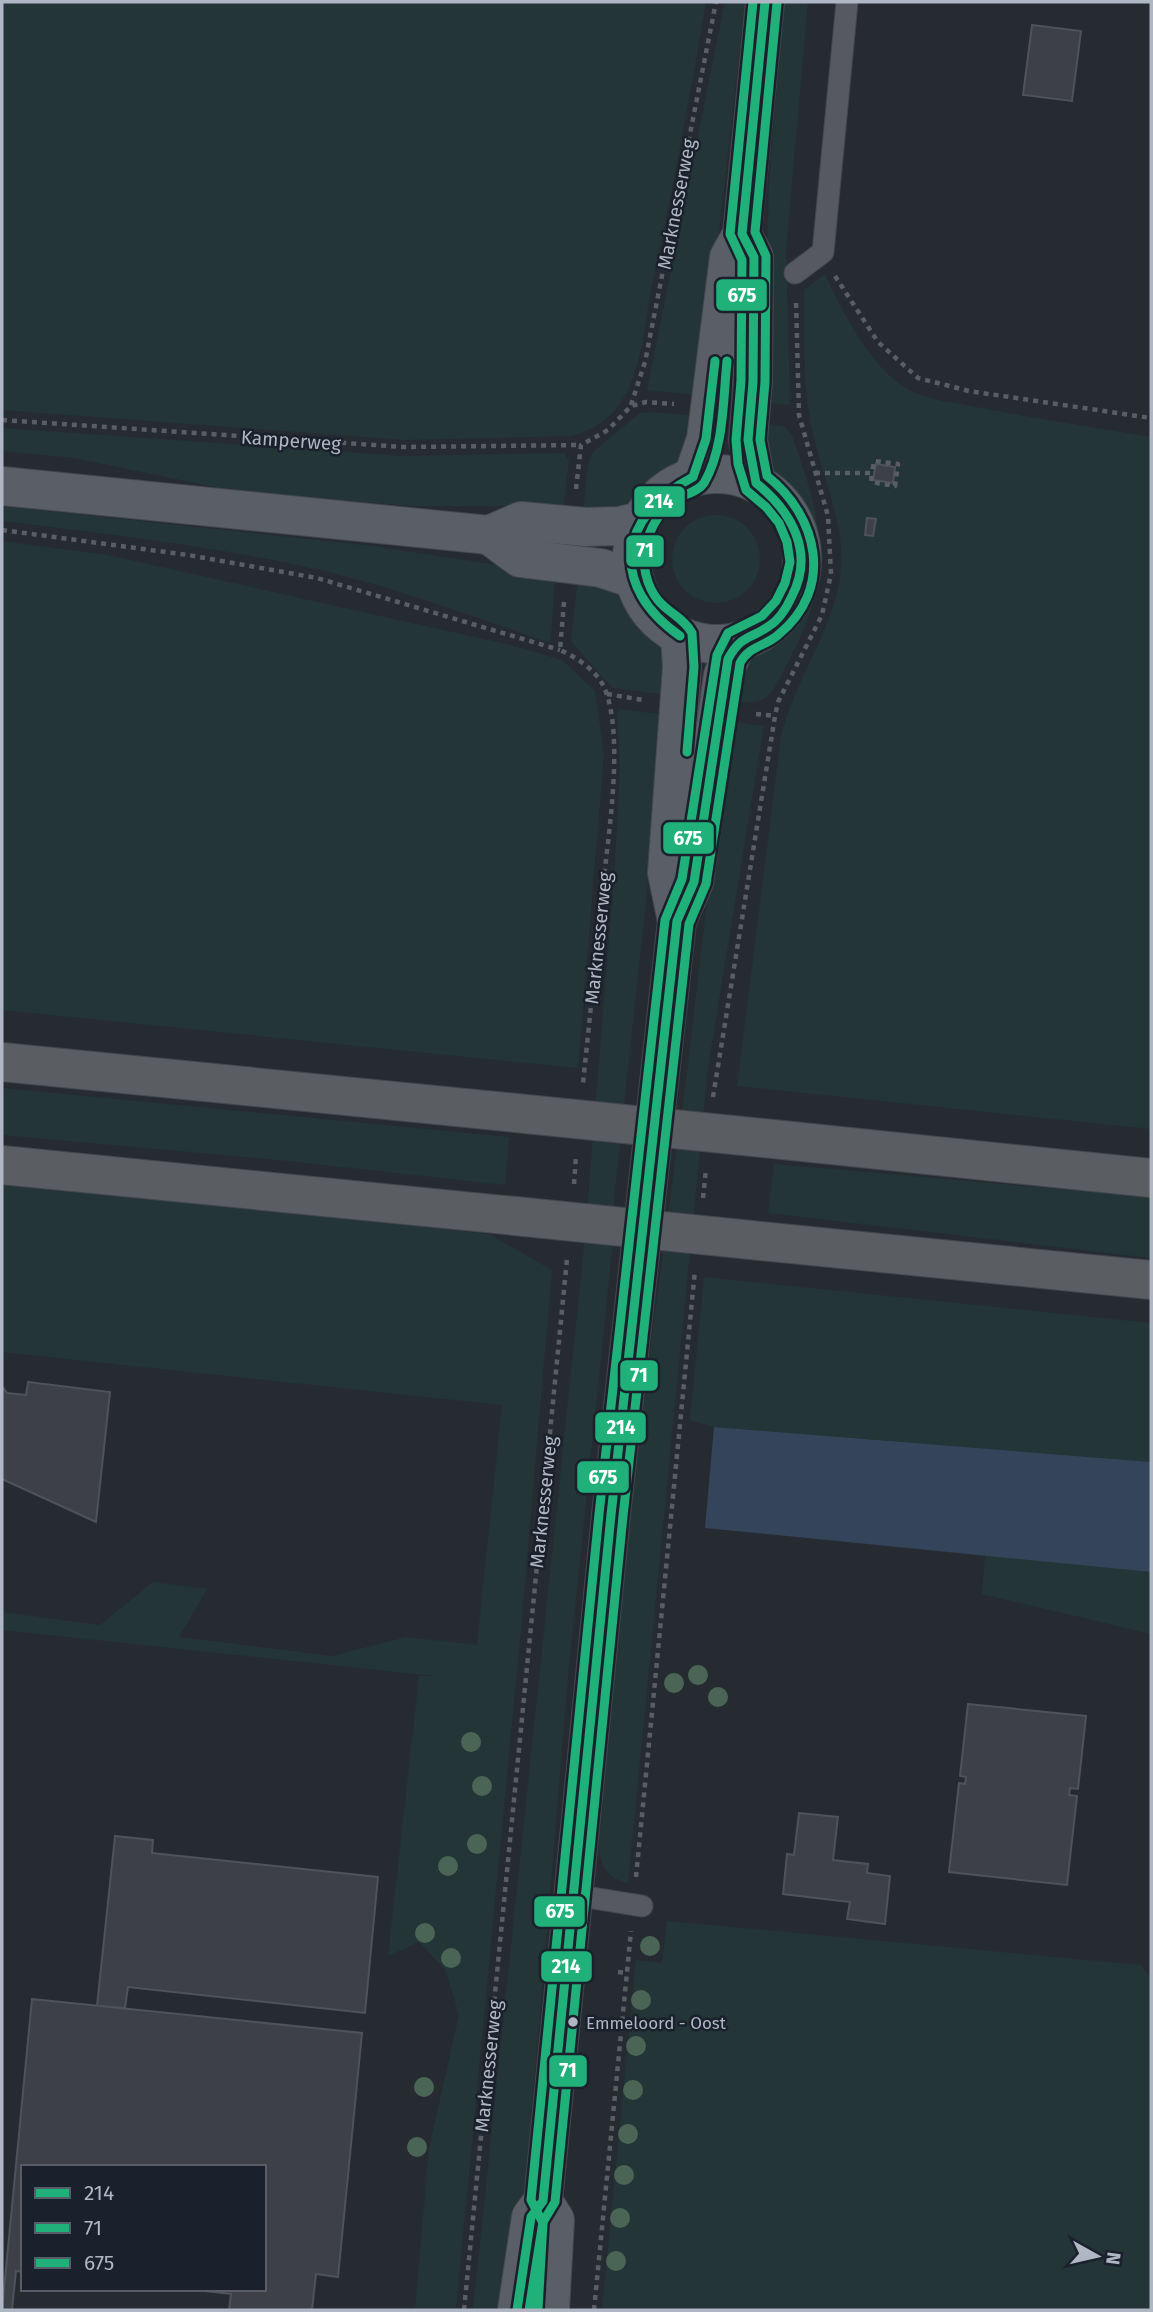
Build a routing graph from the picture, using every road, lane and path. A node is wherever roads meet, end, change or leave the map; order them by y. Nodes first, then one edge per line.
1 (716, 2) edge
2 (765, 2) edge
3 (847, 2) edge
4 (742, 234) junction
5 (823, 252) junction
6 (795, 273) dead end
7 (685, 405) dead end
8 (631, 406) junction
9 (1151, 418) edge
10 (2, 420) edge
11 (581, 445) junction
12 (815, 473) dead end
13 (872, 473) junction
14 (693, 477) junction
15 (756, 483) junction
16 (2, 486) edge
17 (575, 500) dead end
18 (641, 521) junction
19 (2, 530) edge
20 (489, 535) junction
21 (634, 579) junction
22 (565, 598) dead end
23 (680, 636) junction
24 (737, 642) junction
25 (560, 650) junction
26 (606, 694) junction
27 (654, 701) dead end
28 (677, 921) junction
29 (2, 1062) edge
30 (583, 1087) dead end
31 (578, 1141) dead end
32 (2, 1165) edge
33 (1151, 1178) edge
34 (573, 1195) dead end
35 (567, 1250) dead end
36 (1151, 1280) edge
37 (573, 1895) junction
38 (642, 1906) dead end
39 (618, 1972) dead end
40 (627, 1973) dead end
41 (607, 2085) dead end
42 (615, 2085) dead end
43 (543, 2201) junction
44 (464, 2310) edge
45 (517, 2310) edge
46 (551, 2310) edge

1 - 8 path, Marknesserweg
2 - 4 main road
3 - 5 lane
4 - 14 main road
4 - 15 main road
5 - 6 lane
5 - 9 path
7 - 8 path
8 - 11 path
10 - 11 path, Kamperweg
11 - 17 path
12 - 13 path
13 - 13 path
14 - 15 main road
14 - 18 main road
15 - 24 main road
16 - 20 main road
18 - 20 main road
18 - 21 main road
19 - 25 path
20 - 21 main road
21 - 23 main road
22 - 25 path
23 - 24 main road
23 - 28 main road
24 - 28 main road
25 - 26 path
26 - 27 path
26 - 30 path, Marknesserweg
28 - 37 main road
29 - 33 highway, bridge
31 - 34 path
32 - 36 highway, bridge
35 - 44 path, Marknesserweg
37 - 38 lane
37 - 43 main road
39 - 40 path
41 - 42 path
43 - 45 main road
43 - 46 main road

